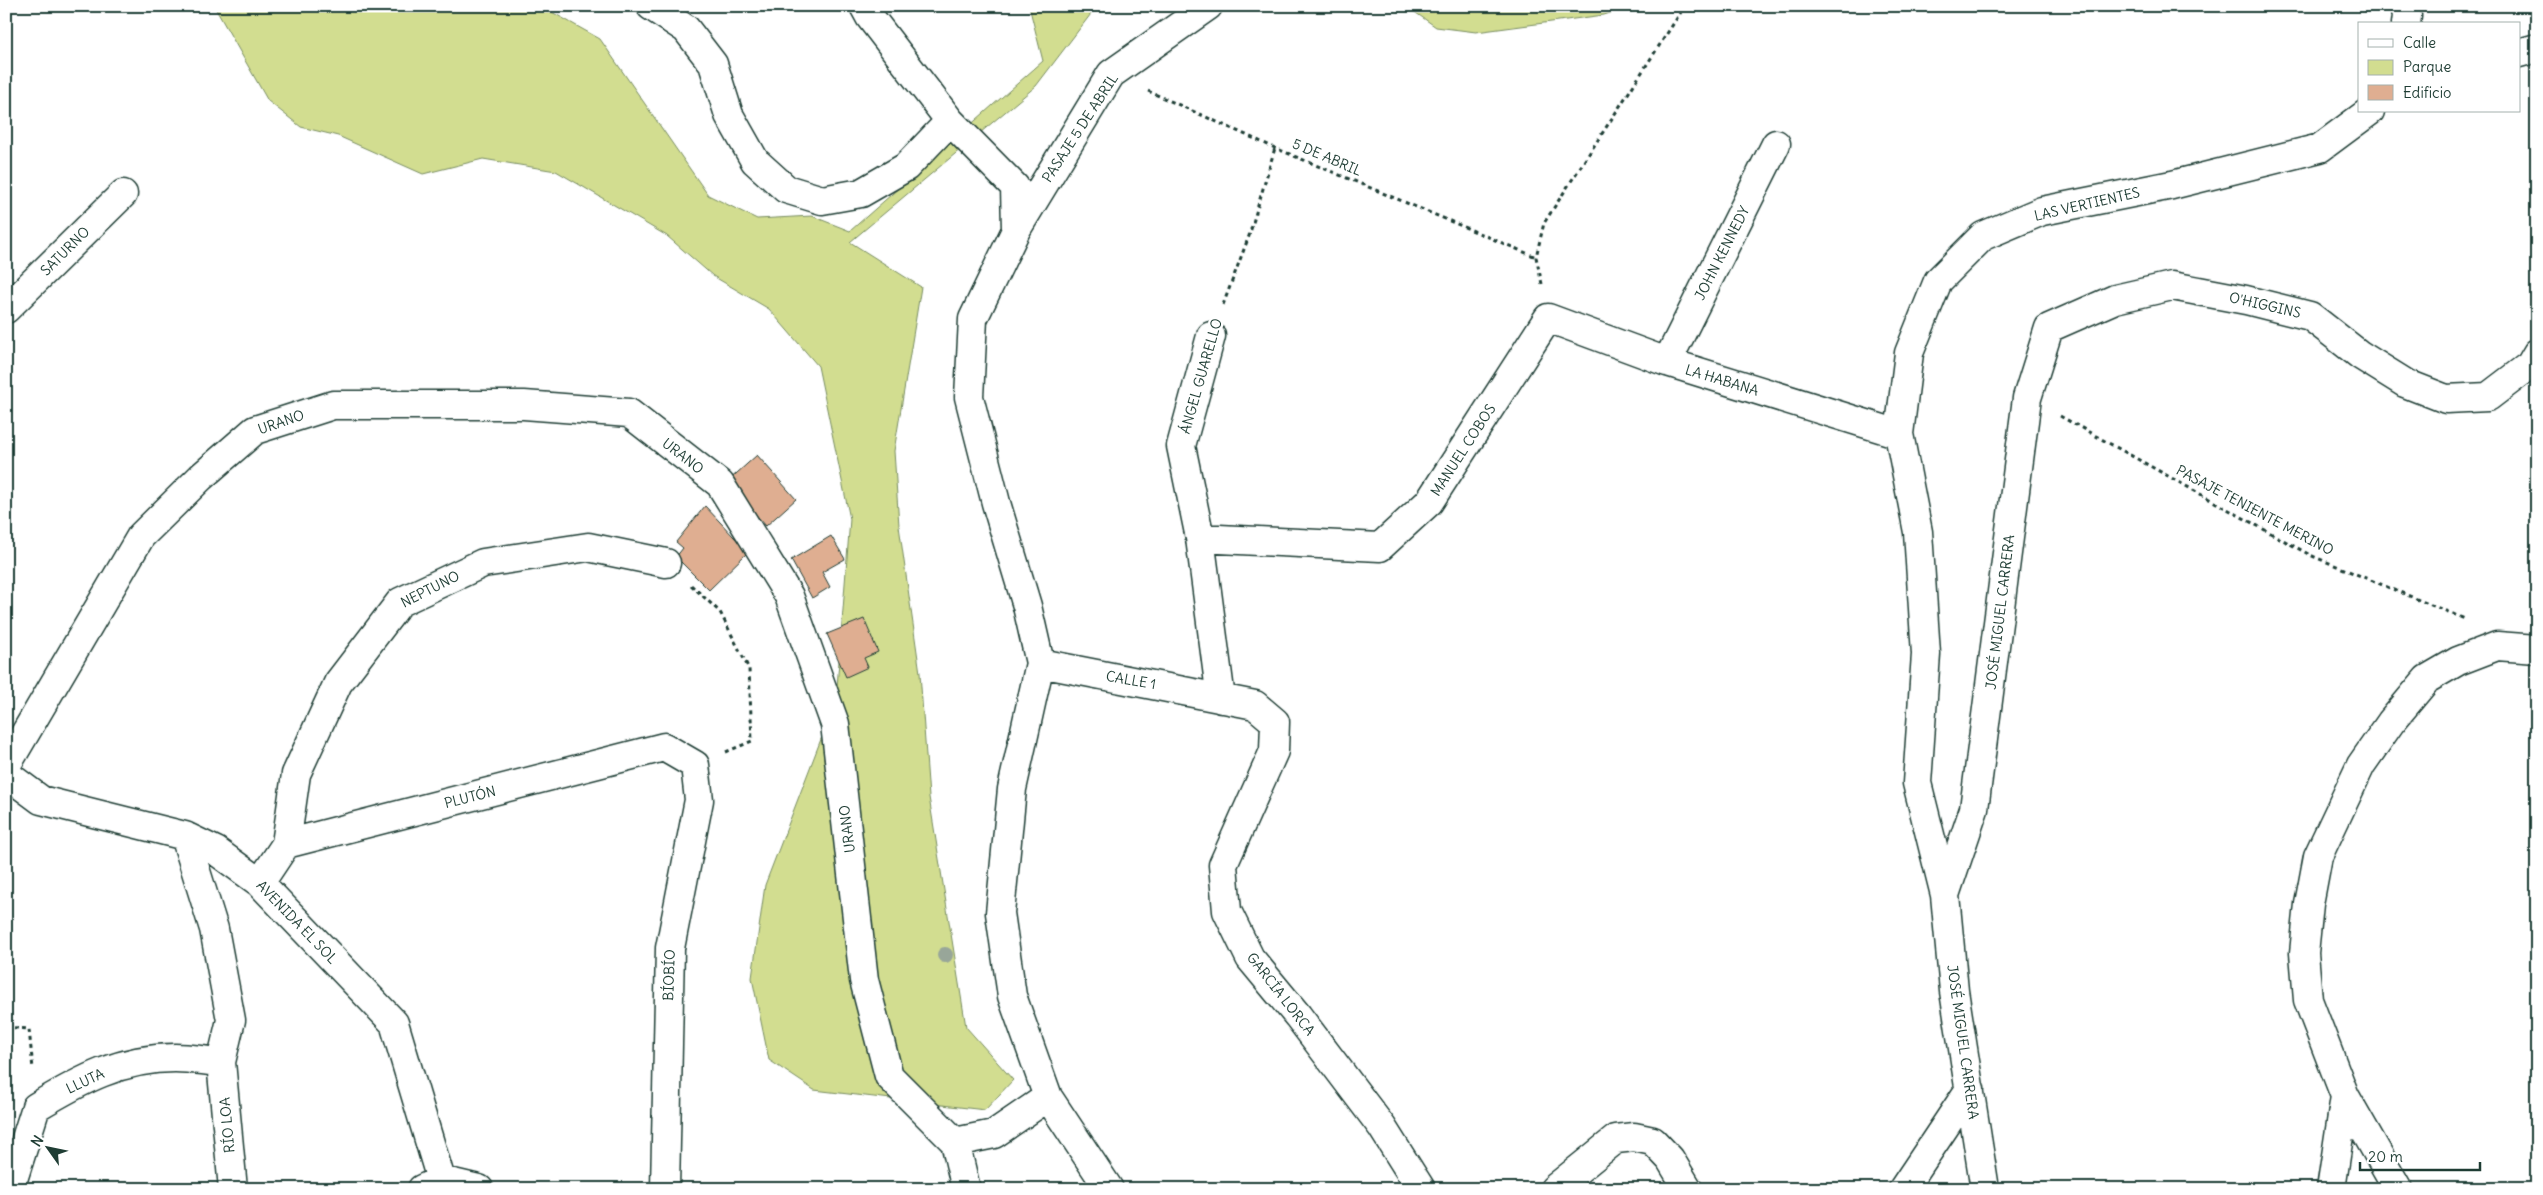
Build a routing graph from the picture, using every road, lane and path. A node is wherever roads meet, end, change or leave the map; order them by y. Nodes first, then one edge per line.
1 (651, 6) edge
2 (864, 6) edge
3 (1208, 6) edge
4 (2405, 6) edge
5 (1681, 12) dead end
6 (2406, 22) edge
7 (2537, 48) edge
8 (2520, 53) edge
9 (1111, 74) junction
10 (2369, 112) edge
11 (950, 121) junction
12 (1776, 144) dead end
13 (1275, 148) junction
14 (123, 194) dead end
15 (1016, 230) junction
16 (1536, 257) junction
17 (6, 309) edge
18 (1548, 318) junction
19 (2049, 328) joint
20 (1211, 336) joint
21 (2537, 353) edge
22 (1667, 362) junction
23 (2027, 398) junction
24 (1899, 434) junction
25 (1200, 538) junction
26 (666, 563) joint
27 (2473, 622) dead end
28 (2537, 649) edge
29 (1040, 663) junction
30 (1222, 699) junction
31 (695, 765) junction
32 (6, 766) edge
33 (6, 774) edge
34 (186, 836) junction
35 (286, 844) junction
36 (260, 883) junction
37 (1945, 895) junction
38 (6, 1027) edge
39 (221, 1062) junction
40 (1970, 1089) junction
41 (2345, 1096) junction
42 (1048, 1097) junction
43 (36, 1107) junction
44 (955, 1142) junction
45 (432, 1185) edge
46 (10, 1189) edge
47 (233, 1189) edge
48 (479, 1189) edge
49 (665, 1189) edge
50 (966, 1189) edge
51 (1108, 1189) edge
52 (1421, 1189) edge
53 (1554, 1189) edge
54 (1688, 1189) edge
55 (1903, 1189) edge
56 (1985, 1189) edge
57 (2330, 1189) edge
58 (2398, 1189) edge

1 - 11 street
2 - 11 street
3 - 9 street, PASAJE 5 DE ABRIL
4 - 6 street
5 - 16 path
7 - 8 street
9 - 13 path, 5 DE ABRIL
9 - 15 street, PASAJE 5 DE ABRIL
10 - 24 street, LAS VERTIENTES
11 - 15 street
12 - 22 street, JOHN KENNEDY
13 - 16 path, 5 DE ABRIL
13 - 20 path, ÁNGEL GUARELLO
14 - 17 street, SATURNO
15 - 29 street, PASAJE 5 DE ABRIL
16 - 18 path
18 - 22 street, LA HABANA
18 - 25 street, MANUEL COBOS
19 - 21 street, O'HIGGINS
19 - 23 street, JOSÉ MIGUEL CARRERA
20 - 25 street, ÁNGEL GUARELLO
22 - 24 street, LA HABANA
23 - 27 path, PASAJE TENIENTE MERINO
23 - 37 street, JOSÉ MIGUEL CARRERA
24 - 37 street, JOSÉ MIGUEL CARRERA
25 - 30 street, ÁNGEL GUARELLO
26 - 31 path
26 - 35 street, NEPTUNO
28 - 41 street
29 - 30 street, CALLE 1
29 - 42 street
30 - 52 street, GARCÍA LORCA
31 - 35 street, PLUTÓN
31 - 49 street, BÍOBÍO
32 - 44 street, URANO
33 - 34 street, AVENIDA EL SOL
34 - 36 street, AVENIDA EL SOL
34 - 39 street, RÍO LOA
35 - 36 street
36 - 45 street, AVENIDA EL SOL
37 - 40 street, JOSÉ MIGUEL CARRERA
38 - 43 path
39 - 43 street, LLUTA
39 - 47 street, RÍO LOA
40 - 55 street
40 - 56 street, JOSÉ MIGUEL CARRERA
41 - 57 street
41 - 58 street
42 - 44 street
42 - 51 street
43 - 46 street
44 - 50 street
45 - 48 street
53 - 54 street

